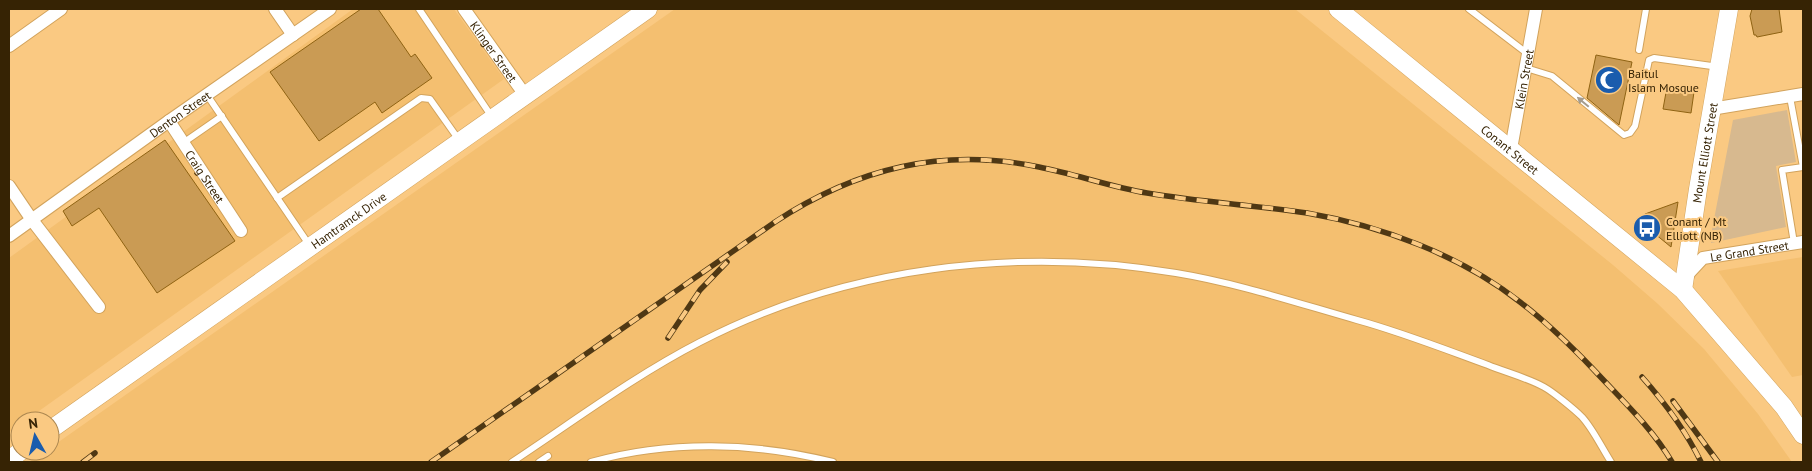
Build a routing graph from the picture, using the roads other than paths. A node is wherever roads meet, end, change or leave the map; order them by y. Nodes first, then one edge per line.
1 (61, 9) edge
2 (275, 9) edge
3 (330, 9) edge
4 (418, 9) edge
5 (464, 9) edge
6 (648, 9) edge
7 (1338, 9) edge
8 (1469, 9) edge
9 (1536, 9) edge
10 (1646, 9) edge
11 (1729, 9) edge
12 (293, 35) junction
13 (9, 46) edge
14 (1639, 50) dead end
15 (1528, 54) junction
16 (1719, 66) junction
17 (1526, 68) junction
18 (207, 94) junction
19 (1803, 94) edge
20 (525, 95) junction
21 (1790, 97) junction
22 (1711, 110) junction
23 (222, 116) junction
24 (493, 118) junction
25 (169, 121) junction
26 (460, 141) junction
27 (183, 143) junction
28 (1511, 149) junction
29 (9, 186) edge
30 (277, 198) junction
31 (32, 220) junction
32 (240, 231) dead end
33 (9, 236) edge
34 (1799, 243) edge
35 (310, 246) junction
36 (1683, 290) junction
37 (99, 307) dead end
38 (60, 423) edge
39 (1803, 435) edge
40 (548, 456) dead end
41 (512, 462) edge
42 (539, 462) edge
43 (591, 462) edge
44 (833, 462) edge
45 (1612, 462) edge

1 - 13 street
2 - 12 street
3 - 12 street, Denton Street
4 - 24 lane
5 - 20 street, Klinger Street
6 - 20 main road, Hamtramck Drive
7 - 28 main road, Conant Street
8 - 15 lane
9 - 15 street, Klein Street
10 - 14 lane
11 - 16 main road, Mount Elliott Street
12 - 18 street, Denton Street
15 - 17 street, Klein Street
16 -> 17 lane
16 - 22 main road, Mount Elliott Street
17 - 28 street, Klein Street
18 - 23 lane
18 - 25 street, Denton Street
19 - 21 street
20 - 24 main road, Hamtramck Drive
21 - 22 street
21 - 34 lane
22 - 36 main road, Mount Elliott Street
23 - 27 lane
23 - 30 lane
24 - 26 main road, Hamtramck Drive
25 - 27 street, Craig Street
25 - 31 street, Denton Street
26 - 30 lane
26 - 35 main road, Hamtramck Drive
27 - 32 street, Craig Street
28 - 36 main road, Conant Street
29 - 31 street
30 - 35 lane
31 - 33 street, Denton Street
31 - 37 street
34 - 36 street, Le Grand Street
35 - 38 main road, Hamtramck Drive
36 - 39 main road
40 - 42 lane
41 - 45 lane
43 - 44 lane

